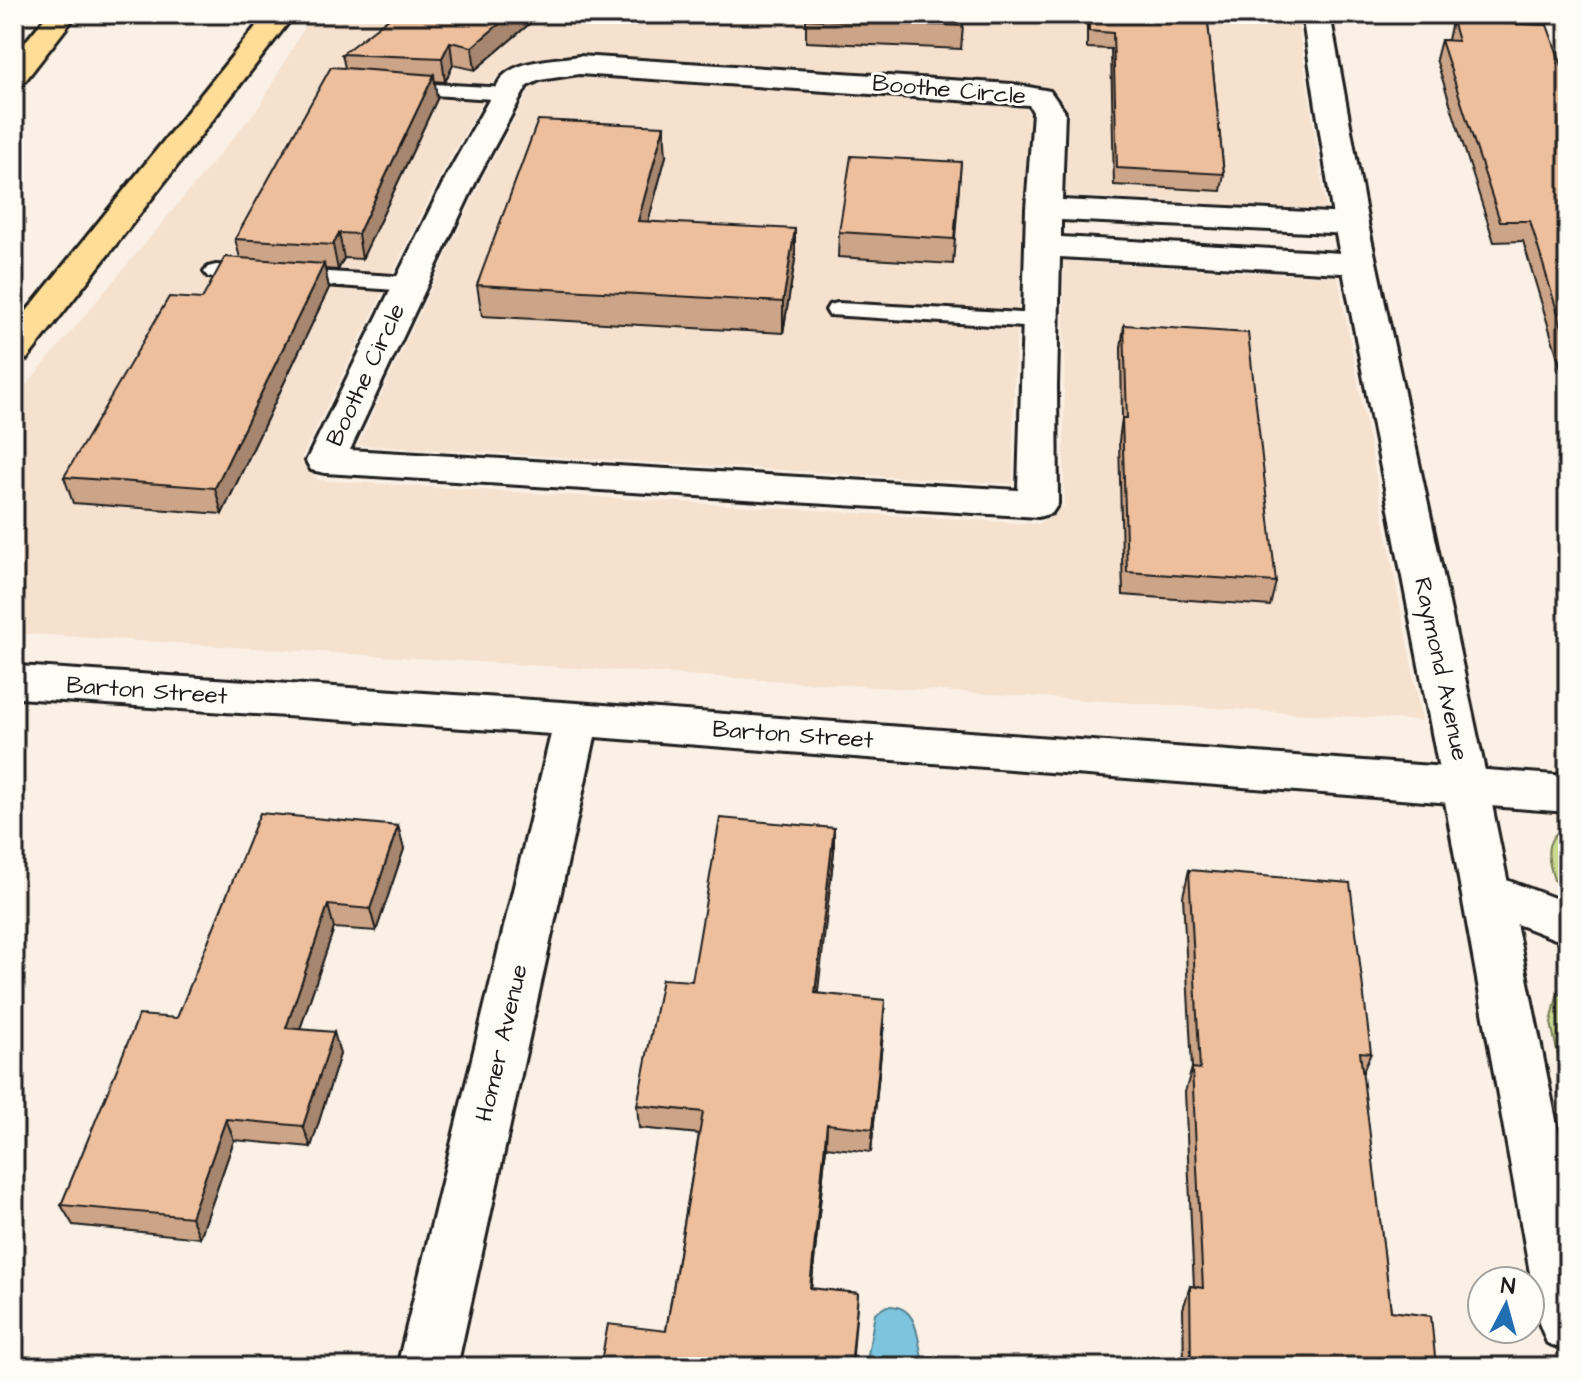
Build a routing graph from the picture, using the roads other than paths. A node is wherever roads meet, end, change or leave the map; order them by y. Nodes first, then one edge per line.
1 (281, 14) edge
2 (1316, 14) edge
3 (59, 18) edge
4 (14, 75) edge
5 (375, 87) edge
6 (507, 94) junction
7 (1043, 209) junction
8 (1351, 224) junction
9 (1042, 246) junction
10 (1359, 264) junction
11 (216, 272) edge
12 (410, 284) junction
13 (838, 310) dead end
14 (1040, 321) junction
15 (14, 351) edge
16 (18, 682) dead end
17 (577, 719) junction
18 (1465, 785) junction
19 (1568, 794) edge
20 (1485, 891) junction
21 (1568, 924) edge
22 (1568, 1323) edge
23 (427, 1367) edge

1 - 15 highway
2 - 8 street, Raymond Avenue
3 - 4 highway
5 - 6 lane
6 - 7 street, Boothe Circle
6 - 12 street, Boothe Circle
7 - 8 street
7 - 9 street, Boothe Circle
8 - 10 street, Raymond Avenue
9 - 10 street
9 - 14 street, Boothe Circle
10 - 18 street, Raymond Avenue
11 - 12 lane
12 - 14 street, Boothe Circle
13 - 14 lane
16 - 17 street, Barton Street
17 - 18 street, Barton Street
17 - 23 street, Homer Avenue
18 - 19 street, Barton Street
18 - 20 street, Raymond Avenue
20 - 21 street
20 - 22 street, Raymond Avenue

